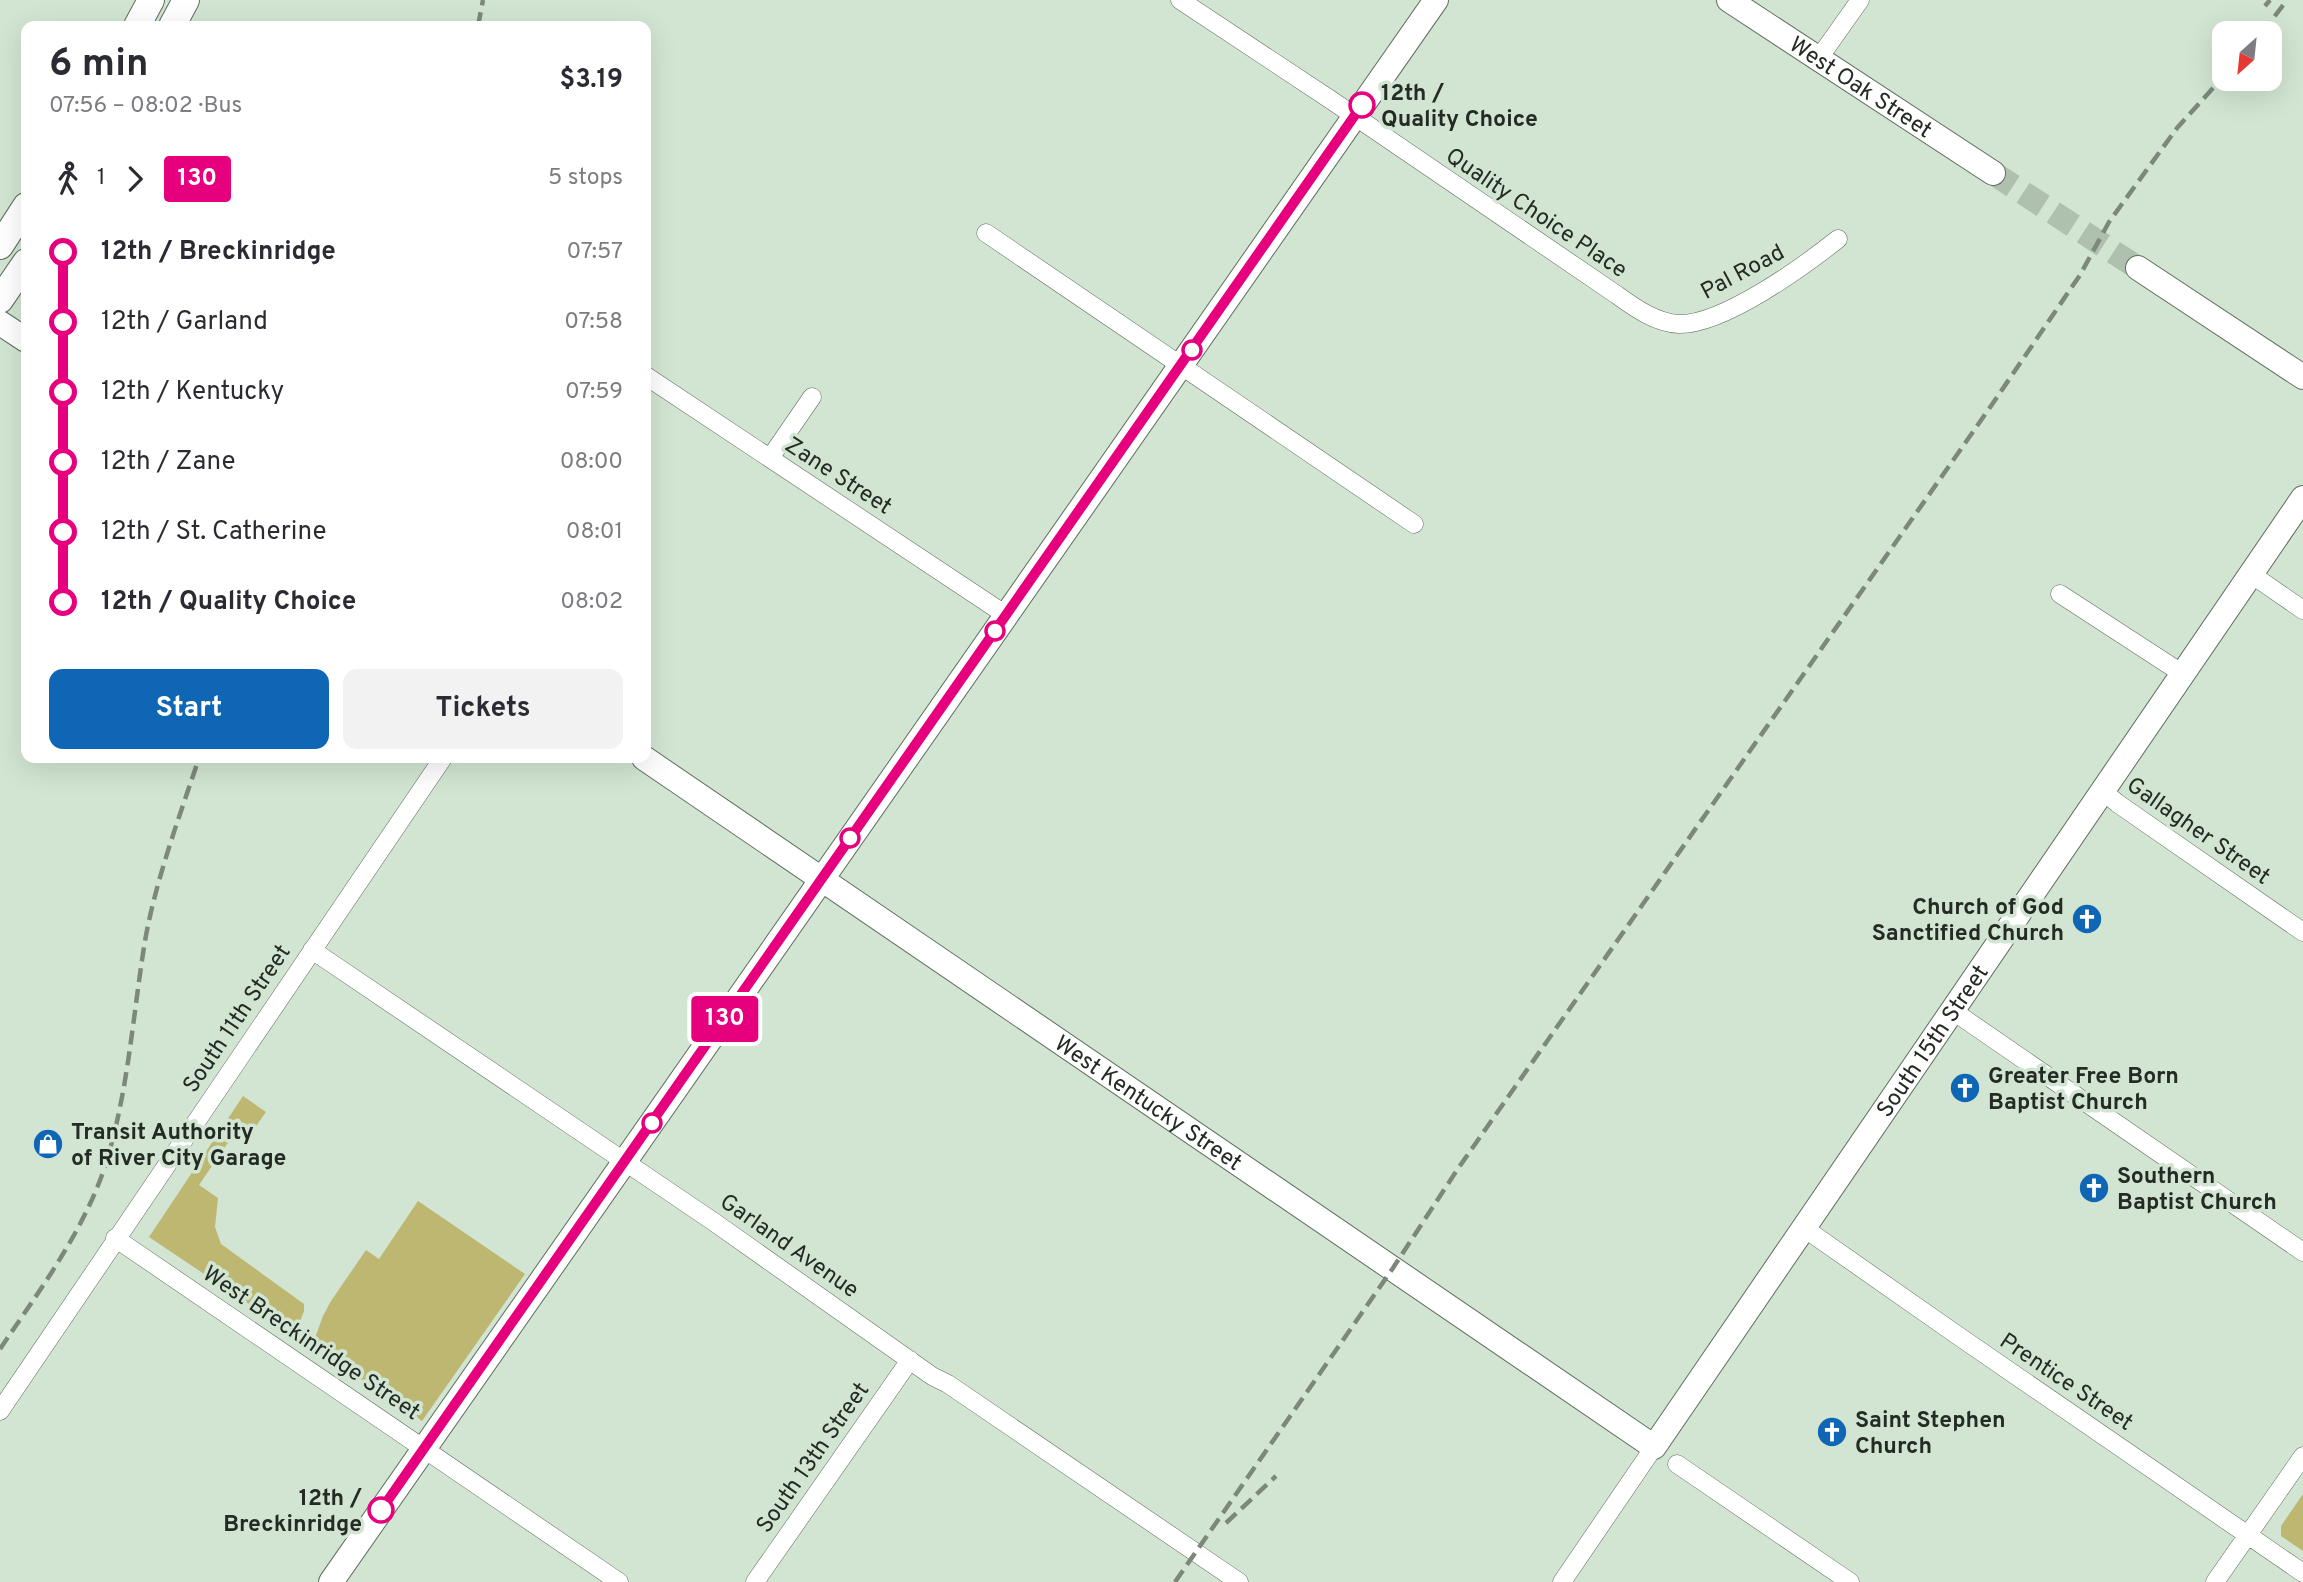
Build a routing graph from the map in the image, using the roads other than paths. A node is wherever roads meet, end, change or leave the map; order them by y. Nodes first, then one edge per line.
1 (151, 0) edge
2 (186, 0) edge
3 (1180, 0) edge
4 (1436, 0) edge
5 (1729, 0) edge
6 (1860, 0) edge
7 (140, 21) edge
8 (176, 21) edge
9 (1819, 58) junction
10 (1354, 117) junction
11 (1993, 173) tunnel mouth
12 (21, 213) edge
13 (986, 233) dead end
14 (1838, 239) dead end
15 (0, 246) edge
16 (2138, 268) tunnel mouth
17 (21, 269) edge
18 (0, 300) edge
19 (1660, 320) joint
20 (0, 323) edge
21 (21, 337) edge
22 (1180, 367) junction
23 (2303, 377) edge
24 (651, 379) edge
25 (812, 397) dead end
26 (770, 458) junction
27 (2303, 498) edge
28 (1414, 524) dead end
29 (2251, 574) junction
30 (2060, 594) dead end
31 (2303, 610) edge
32 (1006, 615) junction
33 (2183, 674) junction
34 (440, 763) edge
35 (651, 763) edge
36 (2103, 791) junction
37 (821, 879) junction
38 (2303, 932) edge
39 (312, 950) junction
40 (1953, 1011) junction
41 (625, 1163) junction
42 (1804, 1228) junction
43 (115, 1238) junction
44 (2303, 1252) edge
45 (910, 1360) junction
46 (0, 1410) edge
47 (1654, 1447) junction
48 (424, 1448) junction
49 (2303, 1456) edge
50 (1677, 1464) dead end
51 (2248, 1535) junction
52 (2303, 1573) edge
53 (331, 1582) edge
54 (619, 1582) edge
55 (755, 1582) edge
56 (1239, 1582) edge
57 (1562, 1582) edge
58 (1850, 1582) edge
59 (2215, 1582) edge

1 - 7 main road
2 - 8 main road
3 - 10 street, Quality Choice Place
4 - 10 street
5 - 9 street, West Oak Street
6 - 9 street
9 - 11 street, West Oak Street
10 - 19 street, Quality Choice Place
10 - 22 street
12 - 15 main road
13 - 22 street
14 - 19 street, Pal Road
16 - 23 street
17 - 18 main road
20 - 21 street
22 - 28 street
22 - 32 street
24 - 26 street, Zane Street
25 - 26 street
26 - 32 street, Zane Street
27 - 29 street, South 15th Street
29 - 31 street
29 - 33 street, South 15th Street
30 - 33 street
32 - 37 street
33 - 36 street, South 15th Street
34 - 39 street, South 11th Street
35 - 37 street, West Kentucky Street
36 - 38 street, Gallagher Street
36 - 40 street, South 15th Street
37 - 41 street
37 - 47 street, West Kentucky Street
39 - 41 street, Garland Avenue
39 - 43 street, South 11th Street
40 - 42 street, South 15th Street
40 - 44 street
41 - 45 street, Garland Avenue
41 - 48 street
42 - 47 street, South 15th Street
42 - 51 street, Prentice Street
43 - 46 street, South 11th Street
43 - 48 street, West Breckinridge Street
45 - 55 street, South 13th Street
45 - 56 street, Garland Avenue
47 - 57 street, South 15th Street
48 - 53 street
48 - 54 street, West Breckinridge Street
49 - 51 street
50 - 58 street
51 - 52 street, Prentice Street
51 - 59 street

